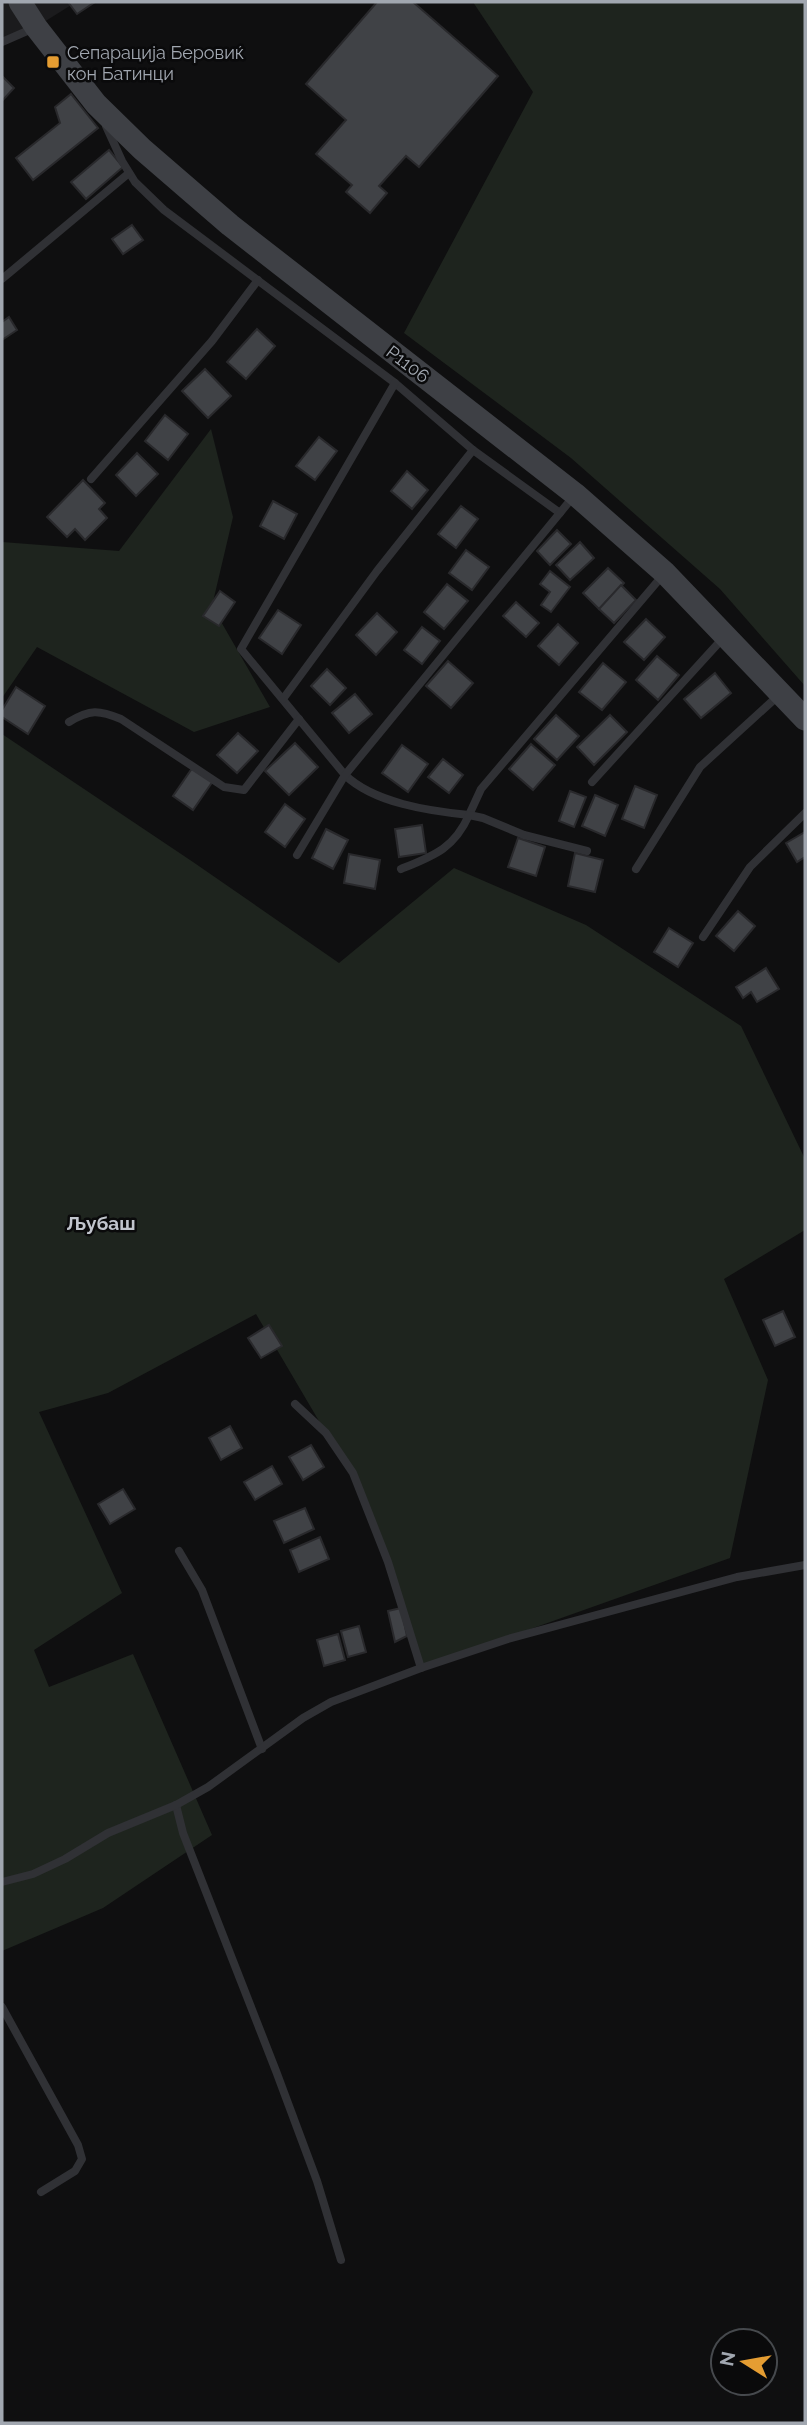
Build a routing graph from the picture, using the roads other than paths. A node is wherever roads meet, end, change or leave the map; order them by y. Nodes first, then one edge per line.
1 (20, 2) edge
2 (36, 27) junction
3 (2, 42) edge
4 (96, 104) junction
5 (129, 173) junction
6 (2, 279) edge
7 (258, 280) junction
8 (395, 383) junction
9 (473, 450) junction
10 (91, 479) dead end
11 (575, 494) junction
12 (560, 513) junction
13 (665, 573) junction
14 (726, 635) junction
15 (781, 692) junction
16 (283, 699) junction
17 (299, 719) junction
18 (805, 719) edge
19 (69, 722) dead end
20 (345, 775) junction
21 (593, 782) dead end
22 (805, 813) edge
23 (469, 816) junction
24 (587, 851) dead end
25 (297, 855) dead end
26 (401, 869) dead end
27 (636, 869) dead end
28 (703, 937) dead end
29 (295, 1404) dead end
30 (179, 1551) dead end
31 (805, 1565) edge
32 (421, 1668) junction
33 (262, 1749) junction
34 (176, 1805) junction
35 (2, 1882) edge
36 (2, 2007) edge
37 (41, 2192) dead end
38 (341, 2260) dead end

1 - 2 main road, P1106
2 - 3 lane
2 - 4 main road, P1106
4 - 5 lane
4 - 11 main road, P1106
5 - 6 lane
5 - 7 lane
7 - 8 lane
7 - 10 lane
8 - 9 lane
8 - 16 lane
9 - 12 lane
9 - 16 lane
11 - 12 lane
11 - 13 main road, P1106
12 - 20 lane
13 - 14 main road, P1106
13 - 23 lane
14 - 15 main road, P1106
14 - 21 lane
15 - 18 main road, P1106
15 - 27 lane
16 - 17 lane
17 - 19 lane
17 - 20 lane
20 - 23 lane
20 - 25 lane
22 - 28 lane
23 - 24 lane
23 - 26 lane
29 - 32 lane
30 - 33 lane
31 - 32 lane
32 - 33 lane
33 - 34 lane
34 - 35 lane
34 - 38 lane
36 - 37 lane

